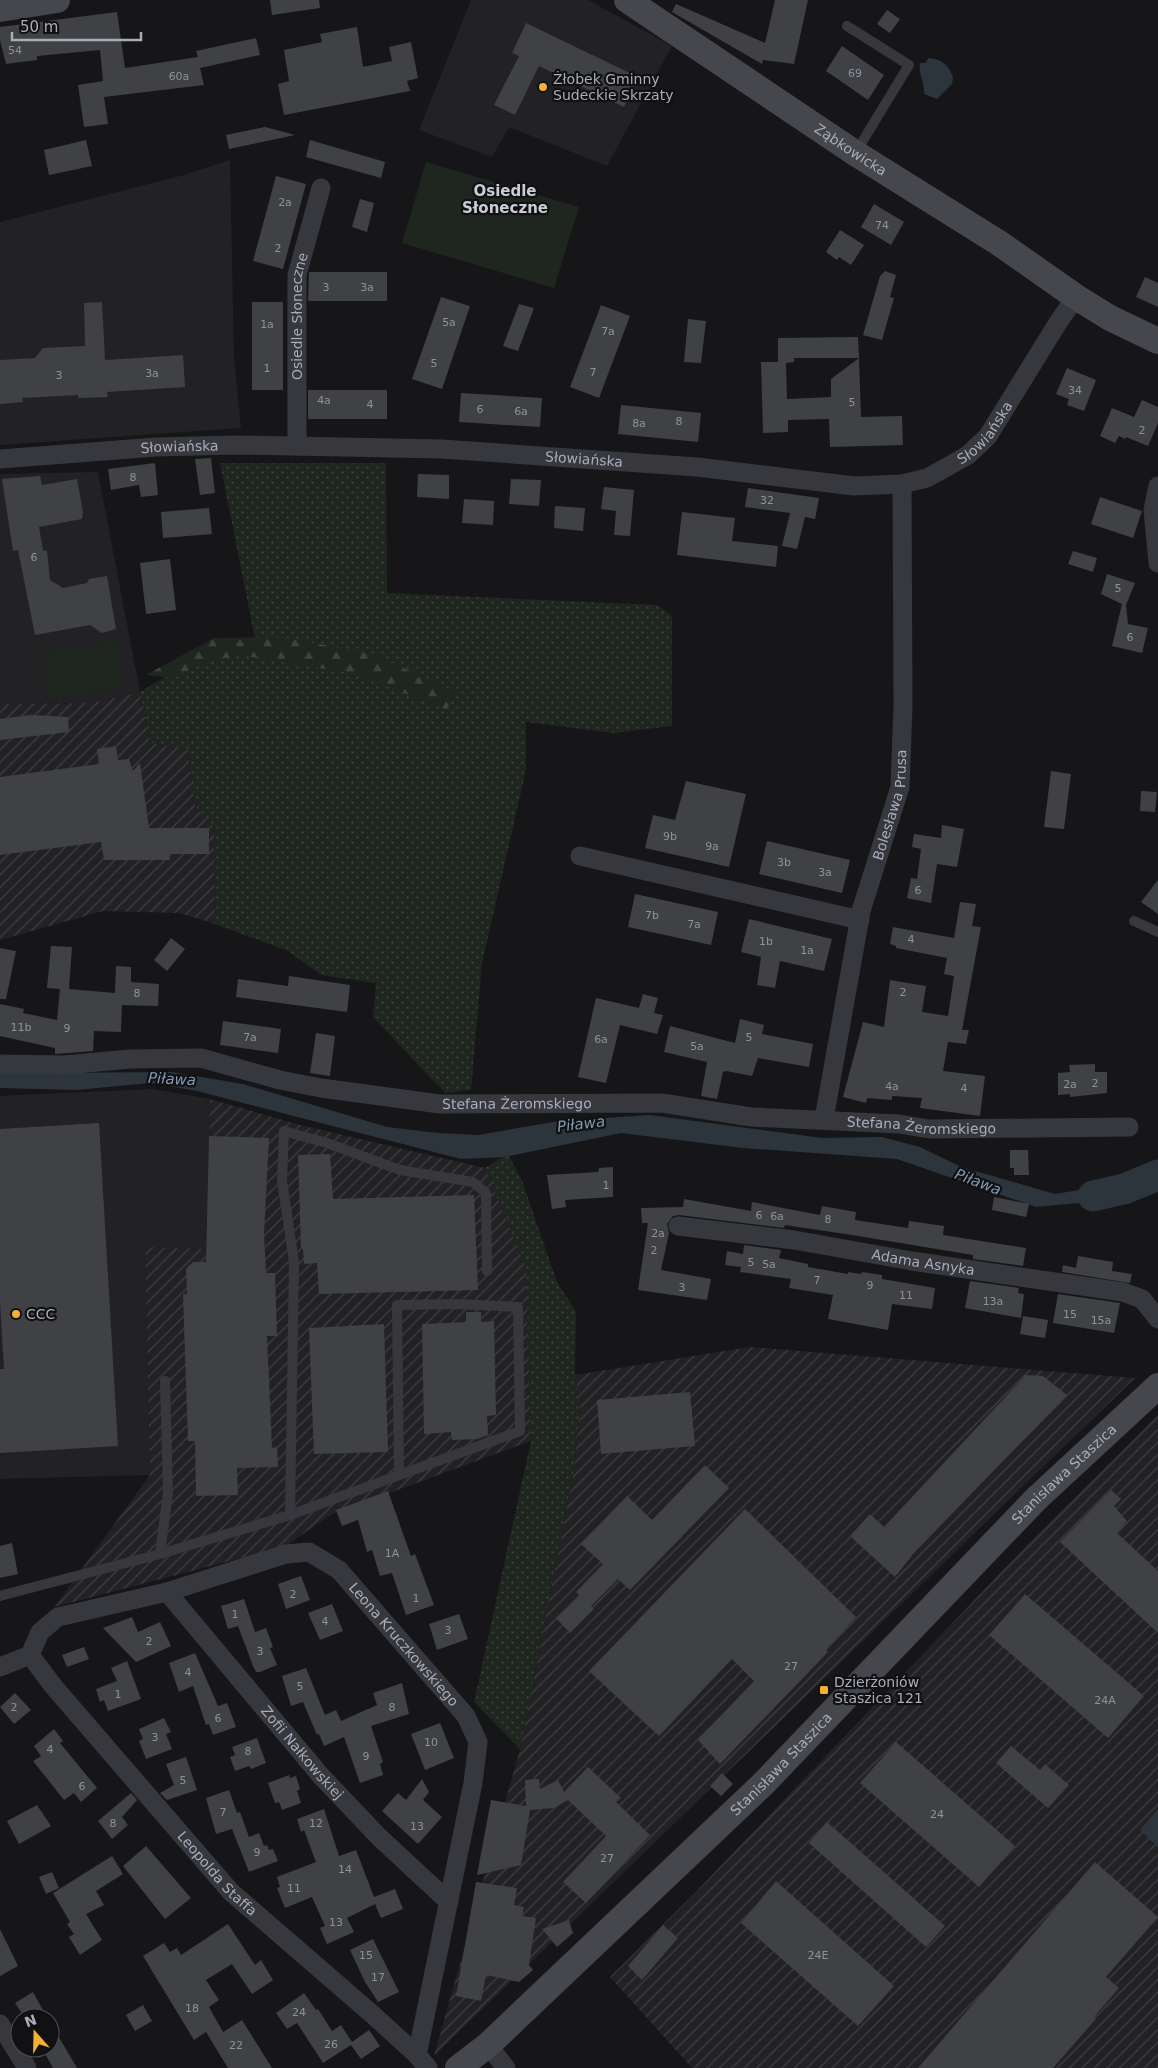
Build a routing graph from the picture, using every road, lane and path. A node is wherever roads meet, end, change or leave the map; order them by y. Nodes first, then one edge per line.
1 (57, 0) edge
2 (627, 0) edge
3 (0, 9) edge
4 (847, 26) dead end
5 (855, 152) junction
6 (321, 188) dead end
7 (1076, 297) junction
8 (1158, 341) edge
9 (297, 446) junction
10 (0, 459) edge
11 (902, 484) junction
12 (1158, 486) edge
13 (1158, 563) edge
14 (580, 856) dead end
15 (860, 920) junction
16 (1134, 921) dead end
17 (1158, 932) edge
18 (0, 1064) edge
19 (824, 1119) junction
20 (1129, 1127) dead end
21 (678, 1226) dead end
22 (487, 1271) dead end
23 (1158, 1319) edge
24 (165, 1381) dead end
25 (1158, 1386) edge
26 (399, 1474) junction
27 (290, 1516) junction
28 (160, 1554) junction
29 (167, 1592) junction
30 (0, 1596) edge
31 (30, 1655) junction
32 (0, 1667) edge
33 (450, 1902) junction
34 (0, 2024) edge
35 (488, 2045) junction
36 (423, 2061) edge
37 (27, 2068) edge
38 (458, 2068) edge
39 (506, 2068) edge

1 - 3 main road
2 - 5 main road, Ząbkowicka
4 - 5 lane
5 - 7 main road, Ząbkowicka
6 - 9 street, Osiedle Słoneczne
7 - 8 main road, Ząbkowicka
7 - 11 street, Słowiańska
9 - 10 street, Słowiańska
9 - 11 street, Słowiańska
11 - 15 street, Bolesława Prusa
12 - 13 street
14 - 15 street
15 - 19 street, Bolesława Prusa
16 - 17 lane
18 - 19 street, Stefana Żeromskiego
19 - 20 street, Stefana Żeromskiego
21 - 23 street, Adama Asnyka
22 - 27 lane
24 - 28 lane
25 - 35 main road, Stanisława Staszica
26 - 26 lane
26 - 27 lane
27 - 28 lane
28 - 30 lane
29 - 31 street, Leona Kruczkowskiego
29 - 33 street, Zofii Nałkowskiej
29 - 33 street, Leona Kruczkowskiego
31 - 32 street
31 - 36 street, Leopolda Staffa
33 - 36 street, Leona Kruczkowskiego
34 - 37 street
35 - 38 main road, Stanisława Staszica
35 - 39 street

